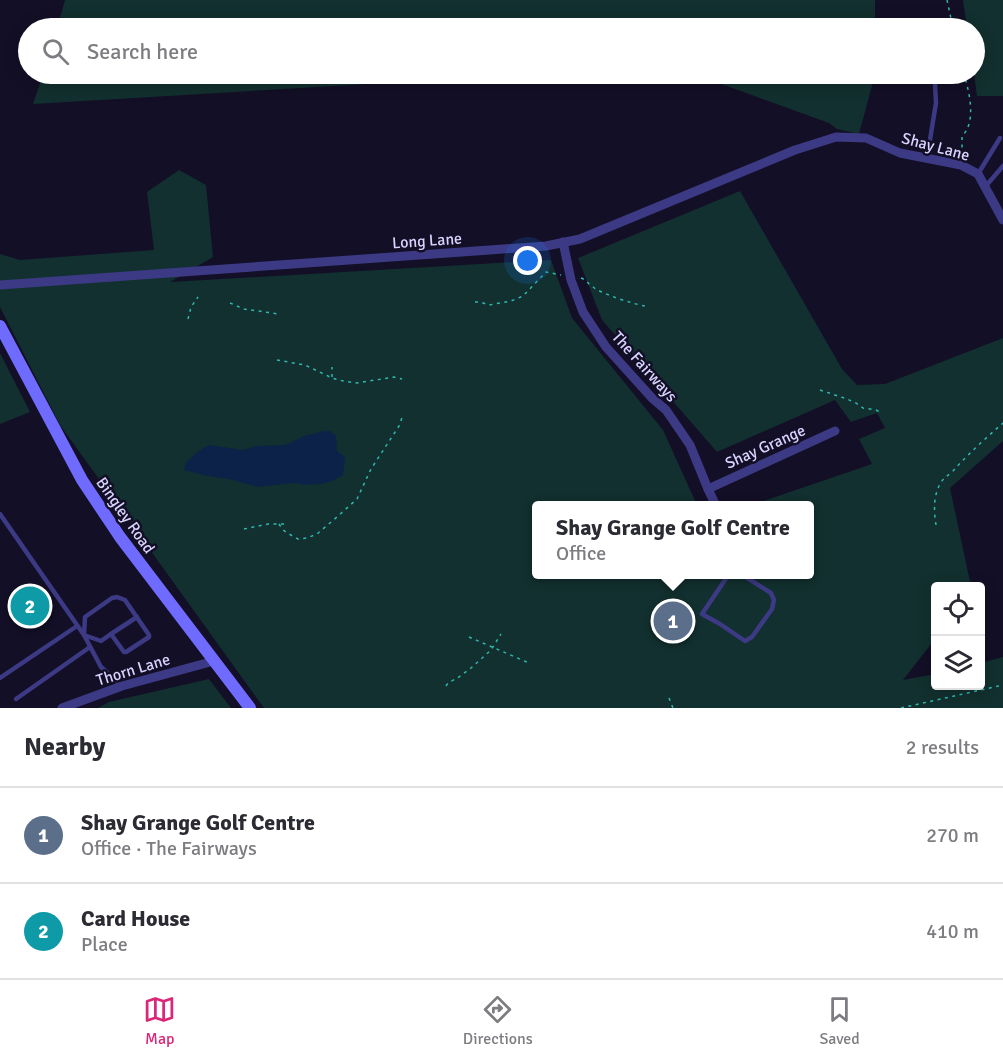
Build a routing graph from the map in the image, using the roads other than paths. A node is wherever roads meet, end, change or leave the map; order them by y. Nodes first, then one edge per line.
1 (935, 84) dead end
2 (836, 138) joint
3 (1000, 138) dead end
4 (927, 158) junction
5 (1003, 166) edge
6 (978, 174) junction
7 (986, 187) junction
8 (1003, 220) edge
9 (563, 242) junction
10 (0, 285) edge
11 (0, 326) edge
12 (835, 431) dead end
13 (708, 489) junction
14 (714, 501) edge
15 (0, 514) edge
16 (726, 579) edge
17 (749, 579) edge
18 (137, 616) junction
19 (77, 626) junction
20 (111, 634) junction
21 (84, 635) junction
22 (90, 647) junction
23 (214, 661) junction
24 (0, 678) edge
25 (122, 686) junction
26 (15, 699) dead end
27 (62, 708) edge
28 (250, 708) edge

1 - 4 lane
2 - 4 street, Shay Lane
2 - 9 street, Long Lane
3 - 6 lane
4 - 6 street, Shay Lane
5 - 7 lane
6 - 7 street, Shay Lane
7 - 8 street, Shay Lane
9 - 10 street, Long Lane
9 - 13 street, The Fairways
11 - 23 main road, Bingley Road
12 - 13 street, Shay Grange
13 - 14 street, The Fairways
15 - 19 lane
16 - 17 lane
18 - 20 lane
18 - 20 lane
18 - 21 lane
19 - 21 lane
19 - 24 lane
20 - 21 lane
21 - 22 lane
22 - 25 lane
22 - 26 lane
23 - 25 street, Thorn Lane
23 - 28 main road, Bingley Road
25 - 27 street, Thorn Lane

